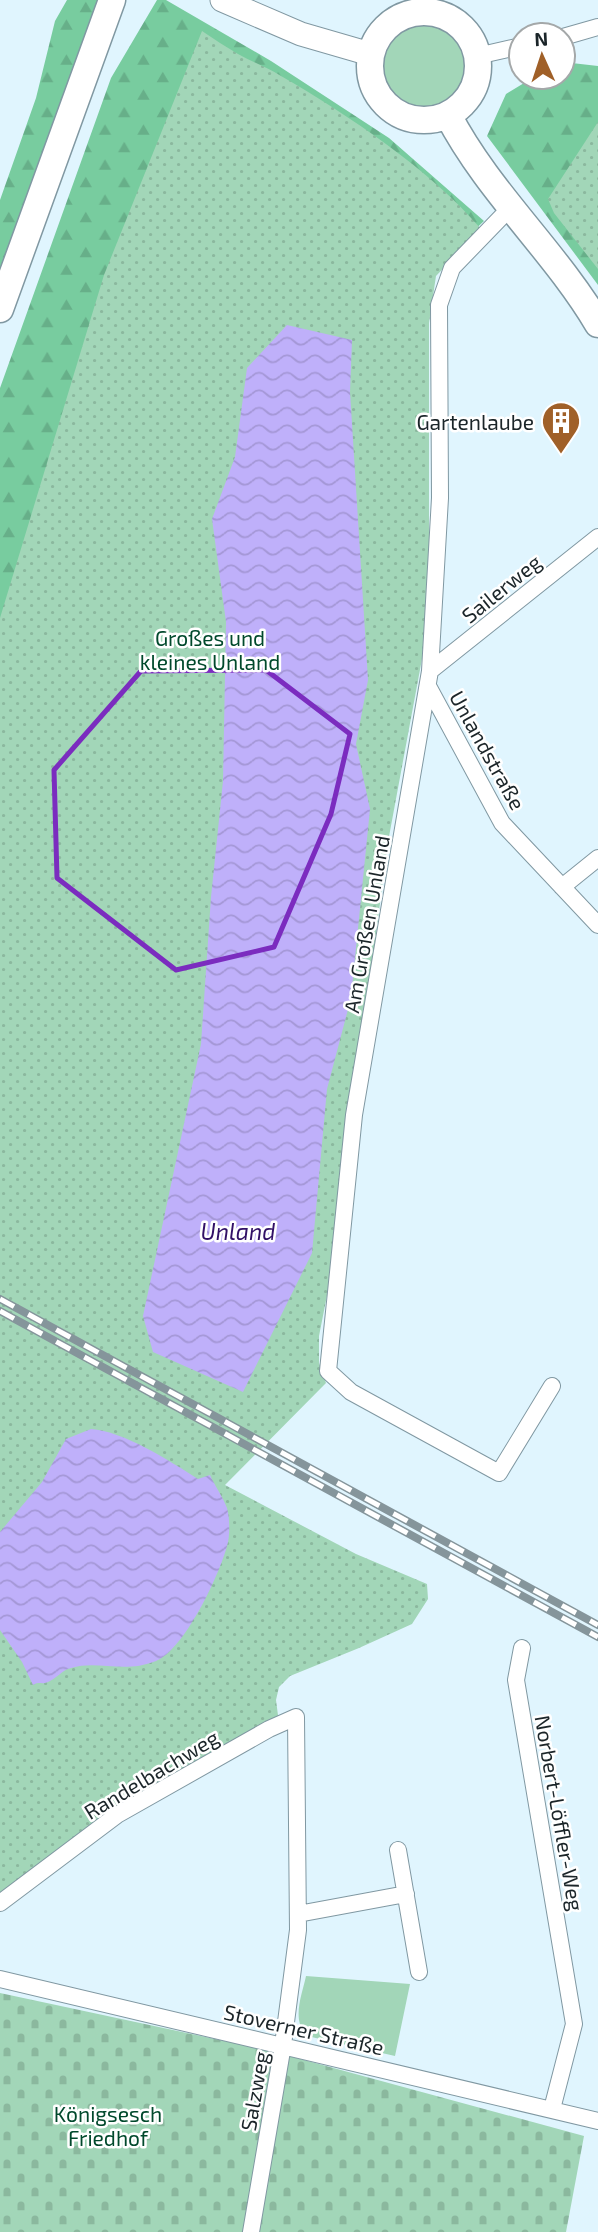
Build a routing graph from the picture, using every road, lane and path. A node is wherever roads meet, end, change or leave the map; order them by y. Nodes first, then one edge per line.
1 (222, 0) edge
2 (111, 3) edge
3 (427, 6) edge
4 (598, 27) edge
5 (577, 33) edge
6 (507, 49) edge
7 (370, 54) junction
8 (477, 56) junction
9 (448, 115) junction
10 (510, 208) junction
11 (0, 309) edge
12 (598, 324) edge
13 (595, 546) edge
14 (429, 679) junction
15 (598, 858) edge
16 (562, 887) junction
17 (598, 925) edge
18 (552, 1386) dead end
19 (522, 1648) dead end
20 (296, 1717) joint
21 (398, 1850) dead end
22 (406, 1894) junction
23 (0, 1903) edge
24 (298, 1914) junction
25 (419, 1972) dead end
26 (0, 1979) edge
27 (282, 2045) junction
28 (552, 2109) junction
29 (598, 2121) edge
30 (251, 2232) edge

1 - 7 main road
2 - 11 main road
3 - 7 main road
3 - 8 main road
4 - 5 street
6 - 8 street
7 - 9 main road
8 - 9 main road
9 - 10 main road
10 - 12 main road
10 - 14 street, Am Großen Unland
13 - 14 street, Sailerweg
14 - 16 street, Unlandstraße
14 - 18 street, Am Großen Unland
15 - 16 street
16 - 17 street, Unlandstraße
19 - 28 street, Norbert-Löffler-Weg
20 - 23 street, Randelbachweg
20 - 24 street, Salzweg
21 - 22 street
22 - 24 street
22 - 25 street
24 - 27 street, Salzweg
26 - 27 street, Stoverner Straße
27 - 28 street, Stoverner Straße
27 - 30 street, Salzweg
28 - 29 street, Stoverner Straße

